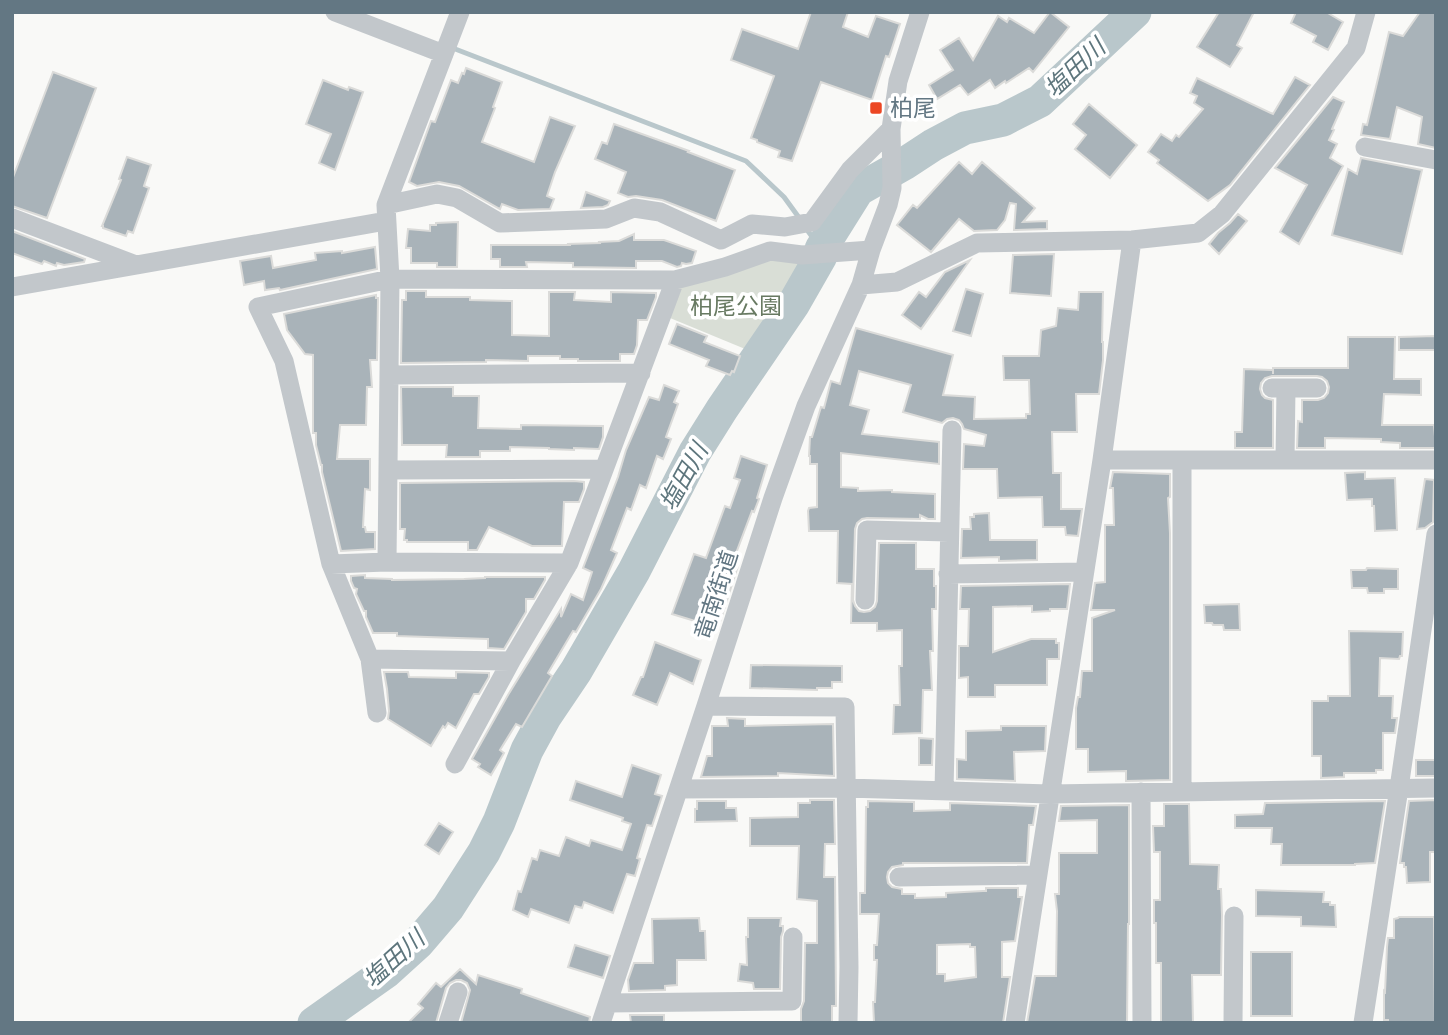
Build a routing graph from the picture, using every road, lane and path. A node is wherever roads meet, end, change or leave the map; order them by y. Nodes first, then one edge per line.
1 (335, 12) edge
2 (460, 12) edge
3 (920, 12) edge
4 (1366, 12) edge
5 (444, 54) junction
6 (891, 136) junction
7 (1366, 147) dead end
8 (1436, 160) edge
9 (386, 213) junction
10 (12, 218) edge
11 (1132, 240) junction
12 (872, 250) junction
13 (136, 265) junction
14 (390, 279) junction
15 (675, 280) junction
16 (861, 285) junction
17 (12, 287) edge
18 (640, 373) junction
19 (389, 375) junction
20 (1317, 388) dead end
21 (952, 430) dead end
22 (1102, 460) junction
23 (1182, 460) junction
24 (1285, 460) junction
25 (1436, 460) edge
26 (604, 469) junction
27 (388, 470) junction
28 (949, 532) junction
29 (1436, 534) edge
30 (387, 562) junction
31 (569, 563) junction
32 (331, 564) junction
33 (1084, 572) junction
34 (948, 574) junction
35 (865, 600) dead end
36 (370, 659) junction
37 (511, 661) junction
38 (706, 706) junction
39 (377, 713) dead end
40 (455, 764) dead end
41 (846, 788) junction
42 (1399, 788) junction
43 (1436, 788) edge
44 (679, 789) junction
45 (943, 791) junction
46 (1140, 792) junction
47 (1182, 792) junction
48 (1050, 794) junction
49 (1037, 875) junction
50 (899, 877) dead end
51 (1234, 916) dead end
52 (793, 937) dead end
53 (458, 992) dead end
54 (608, 1003) junction
55 (448, 1023) edge
56 (601, 1023) edge
57 (848, 1023) edge
58 (1015, 1023) edge
59 (1142, 1023) edge
60 (1233, 1023) edge
61 (1363, 1023) edge

1 - 5 street
2 - 5 street
3 - 6 street, 竜南街道
4 - 11 street
5 - 9 street
6 - 9 street
6 - 12 street, 竜南街道
7 - 8 street
9 - 13 street
9 - 14 street
10 - 13 street
11 - 16 street
11 - 22 street
12 - 15 street
12 - 16 street, 竜南街道
13 - 17 street
14 - 15 street
14 - 19 street
14 - 32 street
15 - 18 street
16 - 38 street, 竜南街道
18 - 19 street
18 - 26 street
19 - 27 street
20 - 24 street
21 - 28 street
22 - 23 street
22 - 33 street
23 - 24 street
23 - 47 street
24 - 25 street
26 - 27 street
26 - 31 street
27 - 30 street
28 - 34 street
28 - 35 street
29 - 42 street
30 - 31 street
30 - 32 street
31 - 37 street
32 - 36 street
33 - 34 street
33 - 48 street
34 - 45 street
36 - 37 street
36 - 39 street
37 - 40 street
38 - 41 street
38 - 44 street, 竜南街道
41 - 44 street
41 - 45 street
41 - 57 street
42 - 43 street
42 - 47 street
42 - 61 street
44 - 54 street, 竜南街道
45 - 48 street
46 - 47 street
46 - 48 street
46 - 59 street
48 - 49 street
49 - 50 street
49 - 58 street
51 - 60 street
52 - 54 street
53 - 55 street
54 - 56 street, 竜南街道

